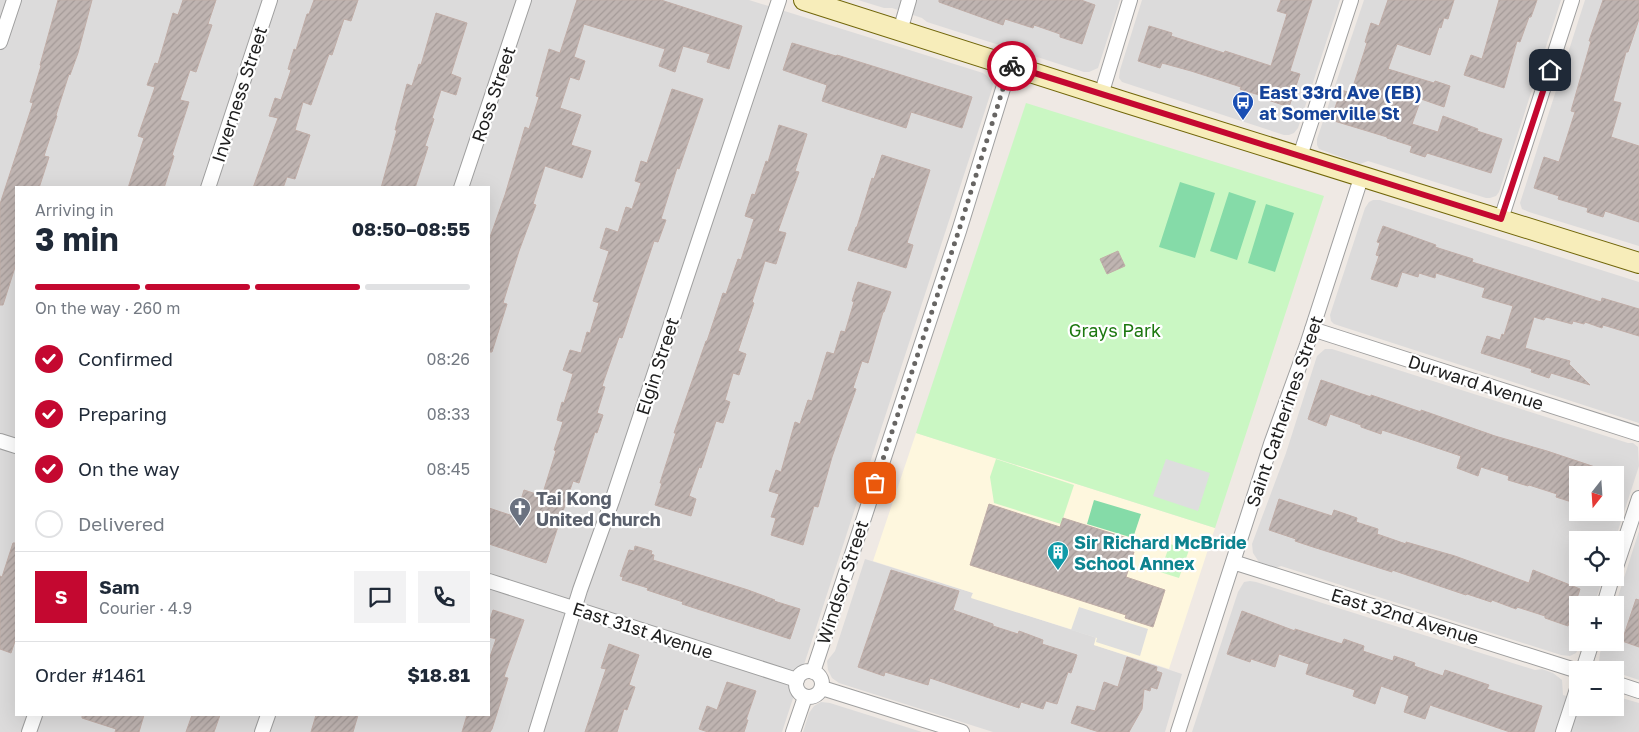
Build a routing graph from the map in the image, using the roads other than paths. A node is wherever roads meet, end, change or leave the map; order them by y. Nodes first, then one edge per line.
1 (14, 0) edge
2 (270, 0) edge
3 (524, 0) edge
4 (779, 0) edge
5 (804, 0) edge
6 (909, 0) edge
7 (1130, 0) edge
8 (1352, 0) edge
9 (1572, 0) edge
10 (900, 31) junction
11 (0, 42) edge
12 (1010, 66) junction
13 (1101, 94) junction
14 (1300, 156) junction
15 (1362, 176) junction
16 (209, 186) edge
17 (462, 186) edge
18 (1501, 219) junction
19 (1639, 263) edge
20 (1312, 329) junction
21 (1639, 434) edge
22 (0, 441) edge
23 (15, 446) edge
24 (1639, 498) edge
25 (1624, 543) edge
26 (1233, 562) junction
27 (490, 581) edge
28 (574, 608) junction
29 (1569, 668) edge
30 (813, 672) junction
31 (797, 680) junction
32 (1624, 686) edge
33 (822, 688) junction
34 (1639, 691) edge
35 (805, 697) junction
36 (1569, 714) edge
37 (35, 716) edge
38 (268, 716) edge
39 (29, 732) edge
40 (262, 732) edge
41 (536, 732) edge
42 (793, 732) edge
43 (962, 732) edge
44 (1178, 732) edge
45 (1563, 732) edge

1 - 11 street
2 - 16 street, Inverness Street
3 - 17 street, Ross Street
4 - 28 street, Elgin Street
5 - 10 street
6 - 10 street
7 - 13 street
8 - 14 street
9 - 18 street
10 - 12 street
12 - 13 street
12 - 30 street, Windsor Street
13 - 14 street
14 - 15 street
15 - 18 street
15 - 20 street, Saint Catherines Street
18 - 19 street
20 - 21 street, Durward Avenue
20 - 26 street, Saint Catherines Street
22 - 23 street
24 - 25 street
26 - 29 street, East 32nd Avenue
26 - 44 street, Saint Catherines Street
27 - 28 street, East 31st Avenue
28 - 31 street, East 31st Avenue
28 - 41 street, Elgin Street
30 - 31 street
30 - 33 street
31 - 35 street
32 - 34 street
33 - 35 street
33 - 43 street
35 - 42 street
36 - 45 street
37 - 39 street
38 - 40 street

